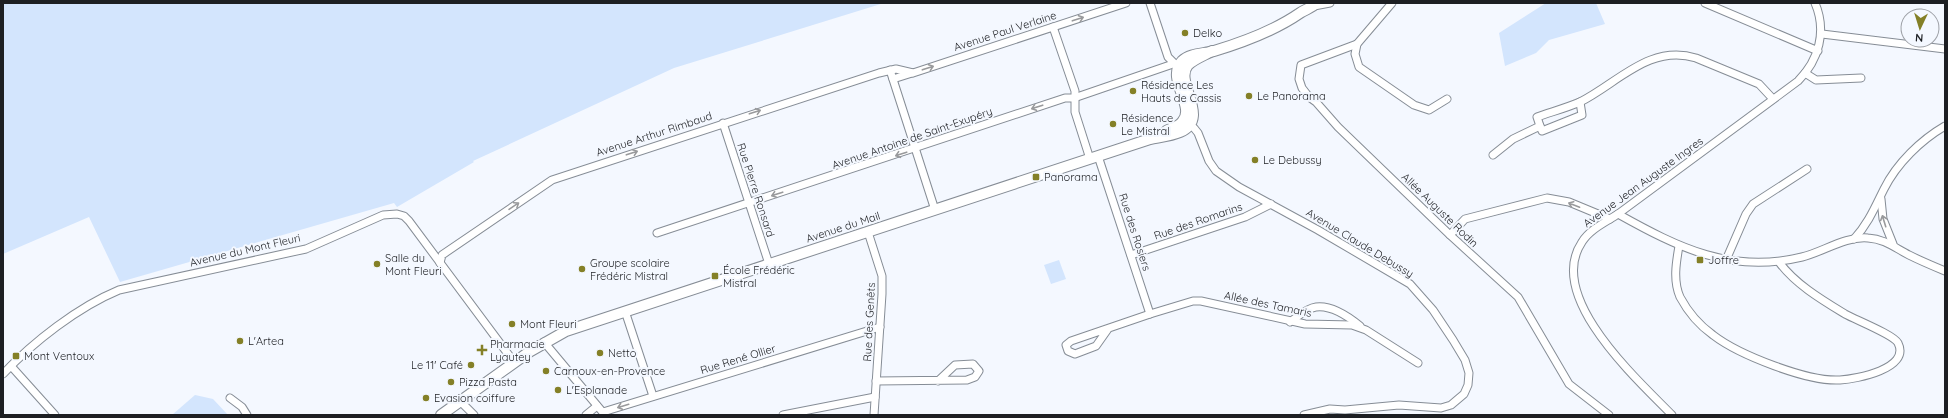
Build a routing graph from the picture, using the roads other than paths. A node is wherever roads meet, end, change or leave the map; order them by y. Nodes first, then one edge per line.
1 (1126, 3) edge
2 (1150, 3) edge
3 (1330, 3) edge
4 (1392, 3) edge
5 (1705, 3) edge
6 (1815, 3) edge
7 (1313, 4) edge
8 (1053, 27) junction
9 (1822, 34) junction
10 (1357, 44) junction
11 (1945, 49) edge
12 (1818, 51) junction
13 (1179, 67) junction
14 (890, 70) junction
15 (913, 73) junction
16 (1805, 73) junction
17 (1861, 78) dead end
18 (893, 79) junction
19 (1816, 80) junction
20 (1798, 81) junction
21 (1074, 98) junction
22 (1447, 99) dead end
23 (1773, 99) junction
24 (1082, 102) dead end
25 (1580, 102) junction
26 (723, 123) junction
27 (1186, 123) junction
28 (1540, 126) junction
29 (1945, 126) edge
30 (915, 147) junction
31 (1493, 155) dead end
32 (1094, 158) junction
33 (1807, 169) dead end
34 (1881, 197) junction
35 (749, 203) junction
36 (1271, 204) junction
37 (935, 210) junction
38 (1618, 214) junction
39 (1610, 219) junction
40 (868, 232) junction
41 (657, 233) dead end
42 (1450, 235) junction
43 (1854, 239) junction
44 (1893, 244) junction
45 (1679, 246) junction
46 (438, 255) junction
47 (1131, 255) junction
48 (1726, 260) junction
49 (1779, 262) junction
50 (769, 264) junction
51 (1945, 271) edge
52 (625, 311) junction
53 (1150, 314) junction
54 (1290, 322) junction
55 (880, 327) junction
56 (1108, 329) junction
57 (1366, 330) junction
58 (544, 342) junction
59 (514, 362) junction
60 (1418, 363) dead end
61 (11, 366) junction
62 (3, 374) edge
63 (938, 380) junction
64 (876, 381) junction
65 (653, 396) junction
66 (875, 397) junction
67 (230, 398) dead end
68 (460, 401) junction
69 (597, 406) junction
70 (1348, 413) edge
71 (604, 414) edge
72 (55, 415) edge
73 (247, 415) edge
74 (441, 415) edge
75 (474, 415) edge
76 (586, 415) edge
77 (783, 415) edge
78 (874, 415) edge
79 (1304, 415) edge
80 (1334, 415) edge
81 (1610, 415) edge
82 (1672, 415) edge

8 -> 1 street, Avenue Paul Verlaine
2 - 13 street
3 - 7 street
4 - 10 street
5 - 12 street
6 - 9 street, Avenue Jean Auguste Ingres
7 - 13 main road
15 -> 8 street, Avenue Paul Verlaine
8 - 21 street, Rue des Rosiers
9 - 11 street
9 - 12 street, Avenue Jean Auguste Ingres
10 - 22 street
10 - 42 street, Allée Auguste Rodin
12 - 16 street, Avenue Jean Auguste Ingres
13 - 21 street, Avenue Antoine de Saint-Exupéry
13 - 27 main road
14 - 15 street, Avenue Paul Verlaine
14 - 18 street
26 -> 14 street, Avenue Arthur Rimbaud
15 - 18 street
16 - 19 street
16 - 20 street, Avenue Jean Auguste Ingres
17 - 19 street
18 - 30 street
19 - 20 street
20 - 23 street, Avenue Jean Auguste Ingres
21 - 24 street
21 -> 30 street, Avenue Antoine de Saint-Exupéry
21 - 32 street, Rue des Rosiers
23 - 25 street
23 - 38 street, Avenue Jean Auguste Ingres
25 - 28 street
25 - 28 street
26 - 35 street, Rue Pierre Ronsard
46 -> 26 street, Avenue Arthur Rimbaud
27 - 32 main road, Avenue du Mail
27 - 36 street, Avenue Claude Debussy
28 - 31 street
29 - 34 street
30 -> 35 street, Avenue Antoine de Saint-Exupéry
30 - 37 street
32 - 37 main road, Avenue du Mail
32 - 47 street, Rue des Rosiers
33 - 48 street
34 - 43 street
44 -> 34 street
35 - 41 street, Avenue Antoine de Saint-Exupéry
35 - 50 street, Rue Pierre Ronsard
36 - 47 street, Rue des Romarins
36 - 70 street, Avenue Claude Debussy
37 - 40 main road, Avenue du Mail
38 - 39 street, Avenue Jean Auguste Ingres
38 - 45 street
39 -> 42 street
39 - 82 street, Avenue Jean Auguste Ingres
40 - 50 main road, Avenue du Mail
40 - 55 street, Rue des Genêts
42 - 81 street, Allée Auguste Rodin
43 - 44 street
43 - 49 street
44 - 51 street
45 - 48 street
45 - 49 street
46 - 59 street, Avenue du Mont Fleuri
46 - 61 street, Avenue du Mont Fleuri
47 - 53 street, Rue des Rosiers
48 - 49 street
50 - 52 main road, Avenue du Mail
52 - 58 main road, Avenue du Mail
52 - 65 street
53 - 54 street, Allée des Tamaris
53 - 56 street, Allée des Tamaris
54 - 57 street, Allée des Tamaris
54 - 57 street
55 - 64 street, Rue des Genêts
55 - 65 street, Rue René Ollier
56 - 56 street, Allée des Tamaris
57 - 60 street, Allée des Tamaris
58 - 59 main road, Avenue du Mail
58 - 69 street
59 - 68 main road, Avenue du Mail
61 - 62 street, Avenue du Mont Fleuri
61 - 72 street
63 - 63 street
63 - 64 street
64 - 66 street, Rue des Genêts
65 -> 71 street, Rue René Ollier
66 - 77 street
66 - 78 street, Rue des Genêts
67 - 73 street
68 - 74 main road, Avenue du Mail
68 - 75 street
69 - 71 street
69 - 76 street
70 - 79 street, Avenue Claude Debussy
70 - 80 street, Avenue Claude Debussy

